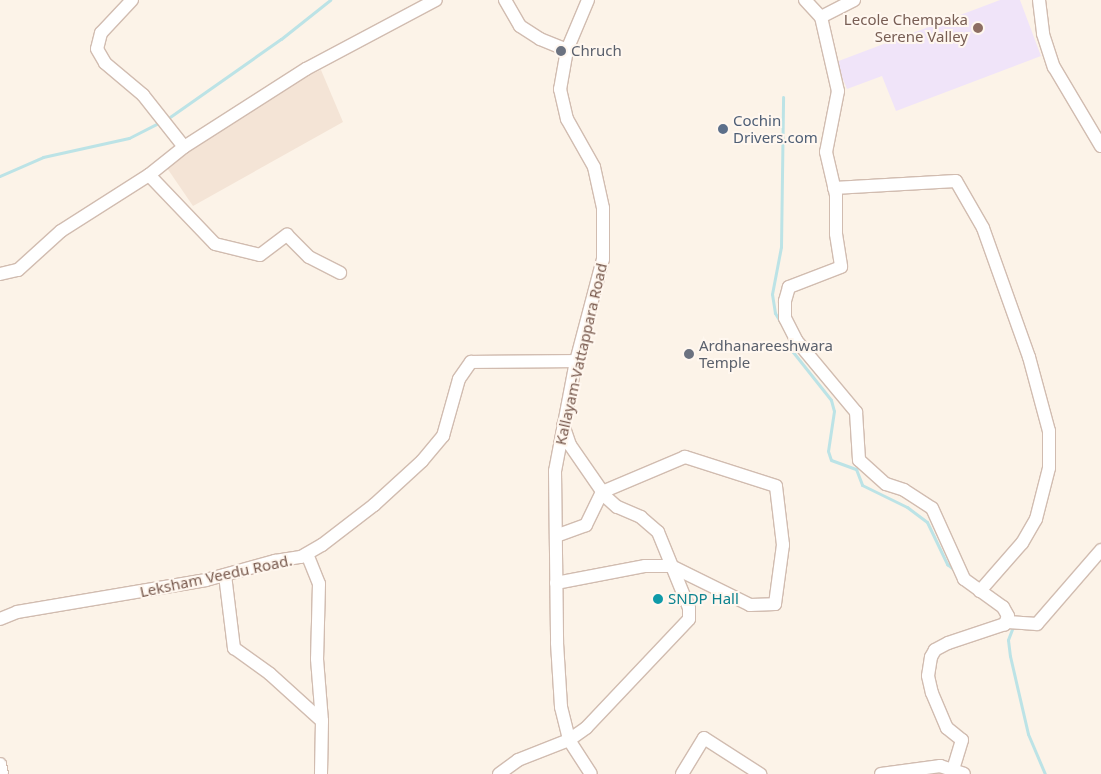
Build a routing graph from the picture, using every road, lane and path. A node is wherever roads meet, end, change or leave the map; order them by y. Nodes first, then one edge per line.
1 (132, 0) edge
2 (436, 0) edge
3 (505, 0) edge
4 (588, 0) edge
5 (805, 0) edge
6 (854, 0) edge
7 (1038, 0) edge
8 (821, 17) junction
9 (567, 50) junction
10 (1101, 146) edge
11 (184, 147) junction
12 (149, 175) junction
13 (834, 188) junction
14 (340, 273) dead end
15 (0, 274) edge
16 (576, 361) junction
17 (562, 423) junction
18 (602, 492) junction
19 (558, 534) junction
20 (1101, 550) edge
21 (308, 554) junction
22 (671, 566) junction
23 (225, 575) junction
24 (556, 583) junction
25 (980, 591) junction
26 (0, 619) edge
27 (1002, 624) junction
28 (322, 721) junction
29 (569, 740) junction
30 (0, 764) edge
31 (959, 772) edge
32 (2, 774) edge
33 (321, 774) edge
34 (499, 774) edge
35 (590, 774) edge
36 (682, 774) edge
37 (760, 774) edge
38 (882, 774) edge

1 - 11 street
2 - 11 street
3 - 9 street
4 - 9 street, Kallayam-Vattappara Road
5 - 8 street
6 - 8 street
7 - 10 street
8 - 13 street
9 - 16 street, Kallayam-Vattappara Road
11 - 12 street
12 - 14 street
12 - 15 street
13 - 25 street
13 - 25 street
16 - 17 street, Kallayam-Vattappara Road
16 - 21 street, Leksham Veedu Road.
17 - 18 street
17 - 19 street, Kallayam-Vattappara Road
18 - 19 street
18 - 22 street
18 - 22 street
19 - 24 street, Kallayam-Vattappara Road
20 - 27 street
21 - 23 street, Leksham Veedu Road.
21 - 28 street
22 - 24 street
22 - 29 street
23 - 26 street, Leksham Veedu Road.
23 - 28 street
24 - 29 street, Kallayam-Vattappara Road
25 - 27 street
27 - 31 street
28 - 33 street
29 - 34 street
29 - 35 street, Kallayam-Vattappara Road
30 - 32 street
31 - 38 street
36 - 37 street

